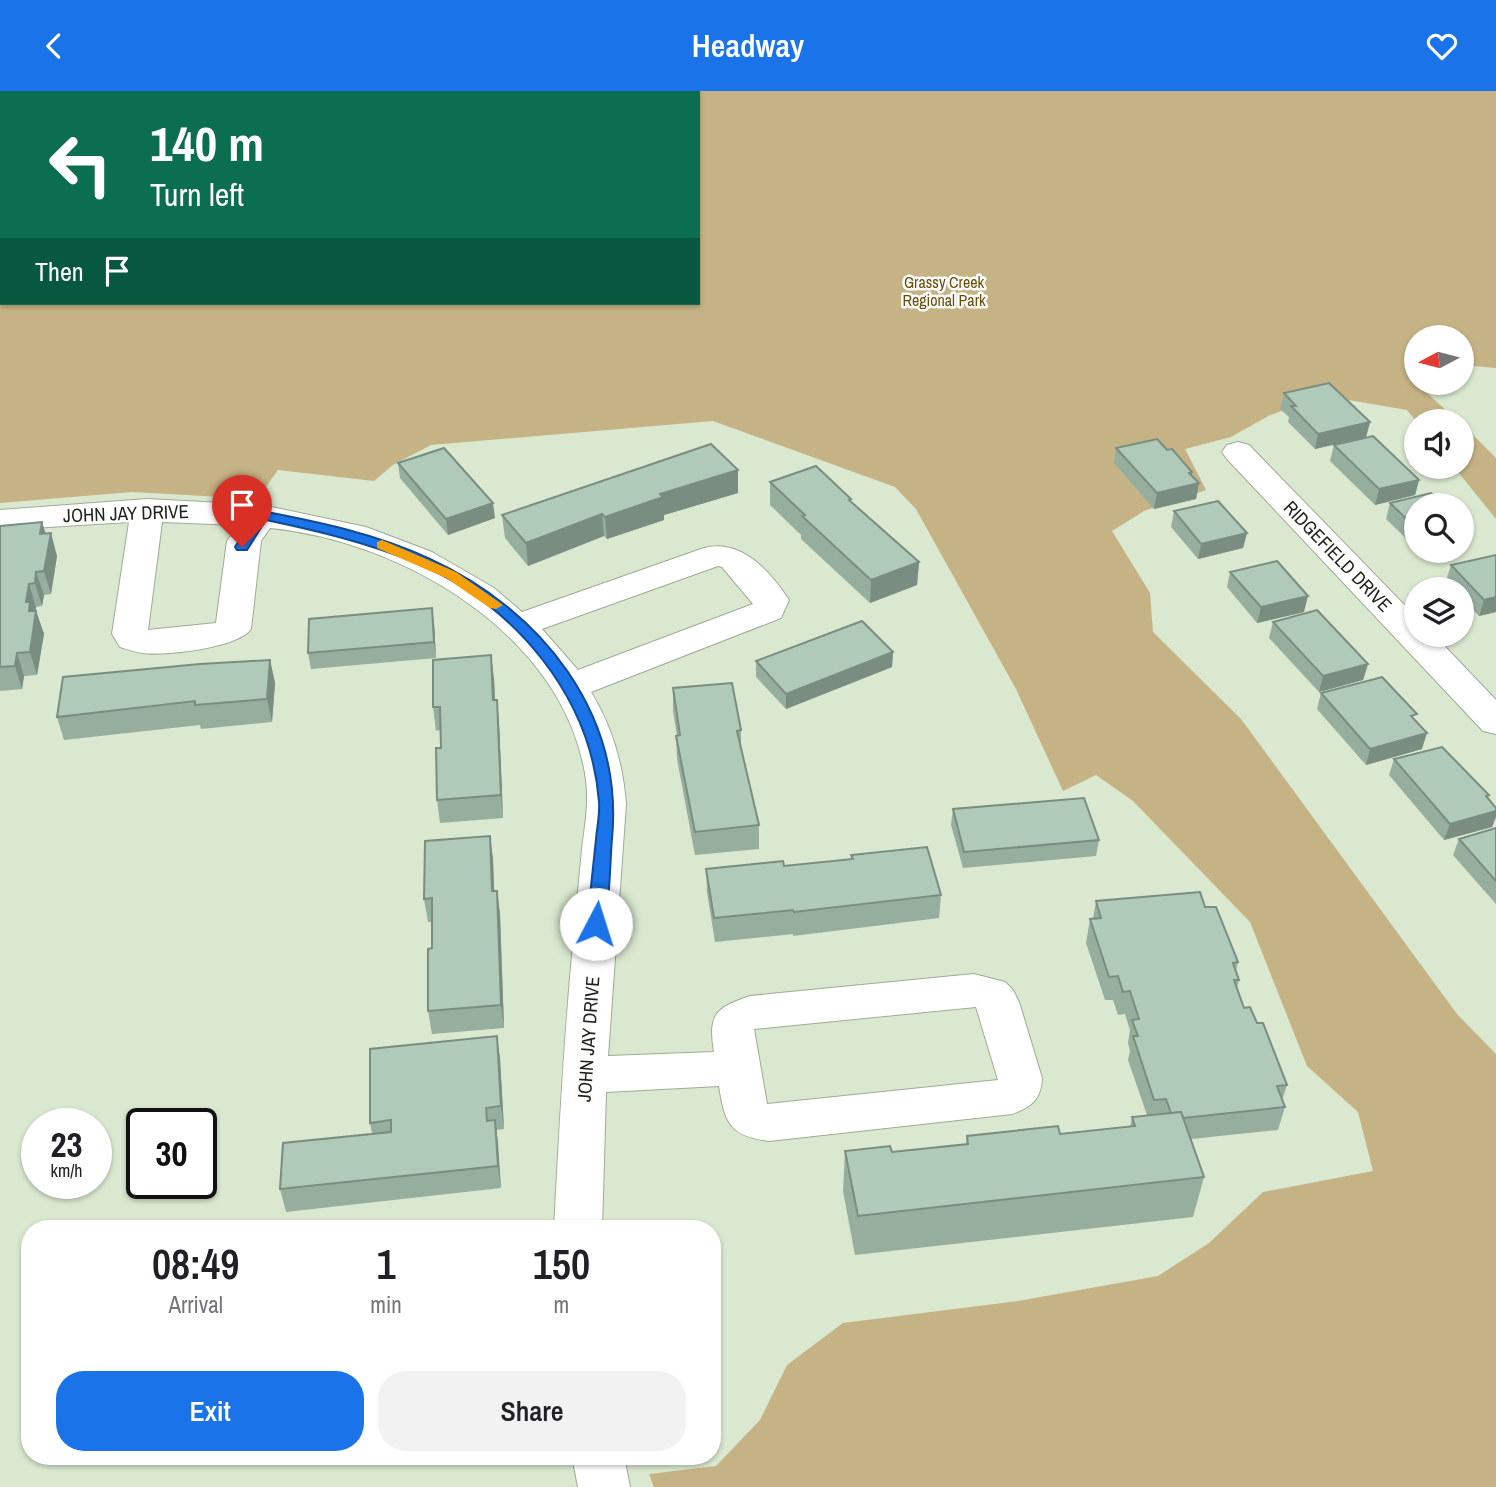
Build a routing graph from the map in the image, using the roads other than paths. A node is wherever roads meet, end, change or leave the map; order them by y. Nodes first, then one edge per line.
1 (1238, 452) dead end
2 (147, 509) junction
3 (262, 515) junction
4 (0, 520) edge
5 (519, 625) junction
6 (571, 686) junction
7 (1496, 722) edge
8 (736, 1067) junction
9 (585, 1075) junction
10 (578, 1220) edge
11 (600, 1465) edge
12 (604, 1487) edge

1 - 7 street, RIDGEFIELD DRIVE
2 - 3 street, JOHN JAY DRIVE
2 - 3 street
2 - 4 street, JOHN JAY DRIVE
3 - 5 street, JOHN JAY DRIVE
5 - 6 street, JOHN JAY DRIVE
5 - 6 street
6 - 9 street, JOHN JAY DRIVE
8 - 8 street
8 - 9 street
9 - 10 street, JOHN JAY DRIVE
11 - 12 street

